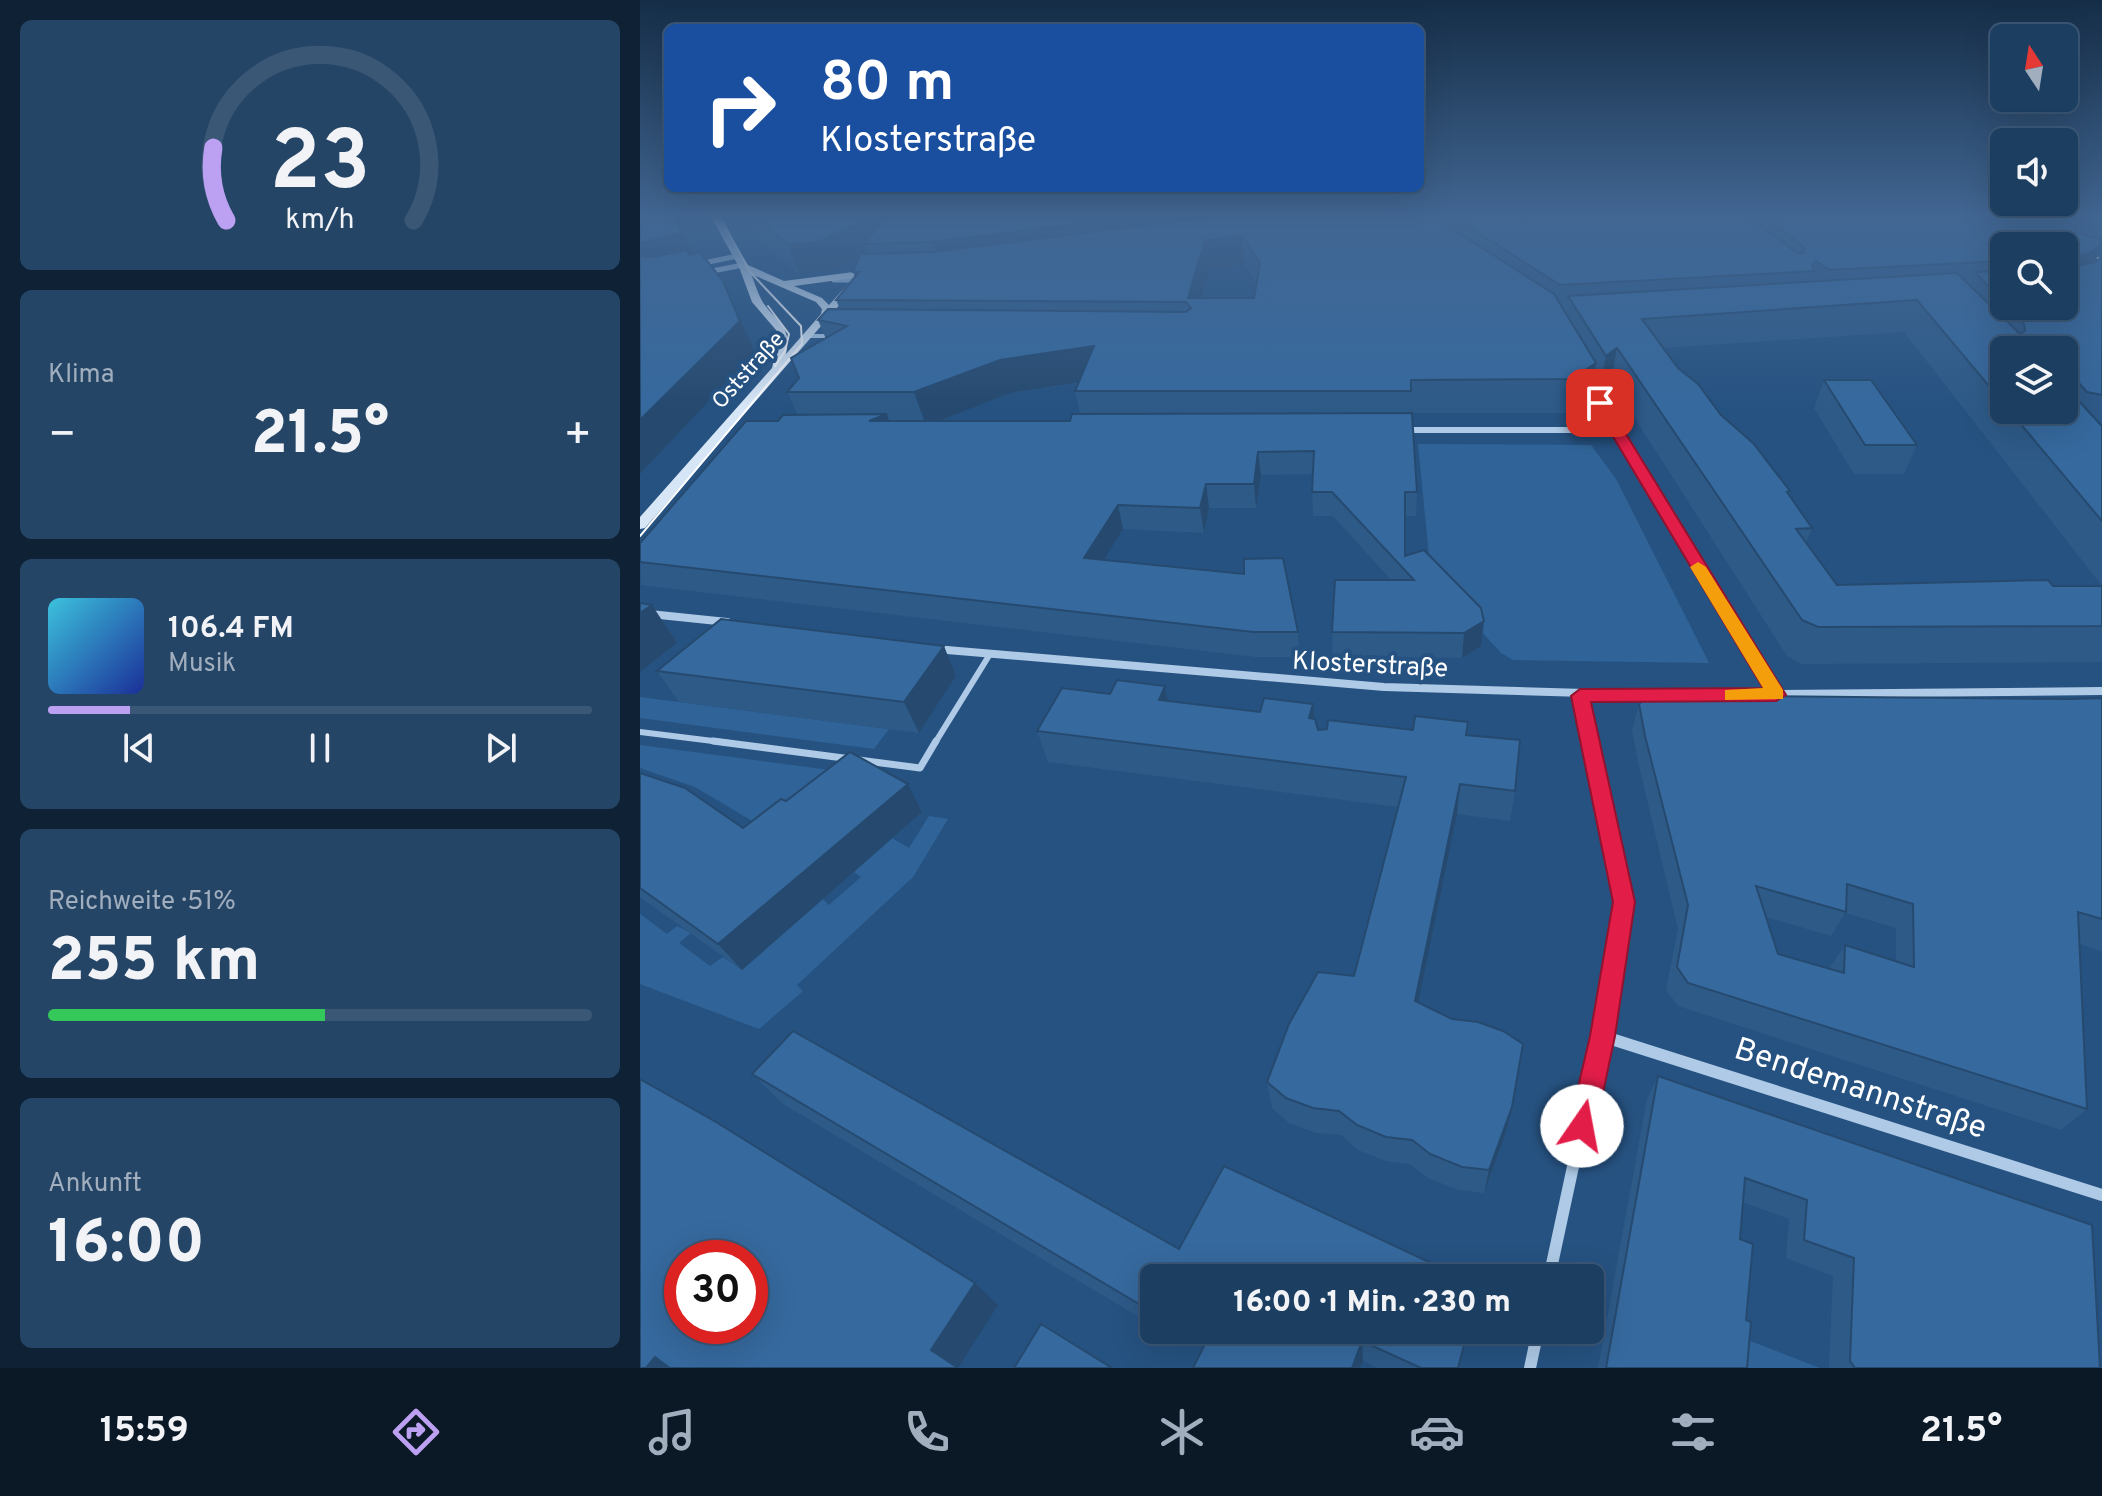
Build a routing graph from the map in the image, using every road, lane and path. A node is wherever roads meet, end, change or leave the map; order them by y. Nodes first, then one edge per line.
1 (747, 279) edge
2 (772, 279) edge
3 (851, 279) edge
4 (862, 279) edge
5 (784, 285) junction
6 (826, 315) junction
7 (808, 336) junction
8 (835, 336) edge
9 (777, 369) junction
10 (1585, 376) edge
11 (1395, 430) edge
12 (1615, 430) junction
13 (640, 525) edge
14 (640, 613) edge
15 (735, 623) edge
16 (926, 648) edge
17 (990, 654) junction
18 (2102, 691) edge
19 (1776, 695) junction
20 (1580, 696) junction
21 (640, 732) edge
22 (1602, 1036) junction
23 (2102, 1195) edge
24 (1552, 1264) edge
25 (1535, 1344) edge
26 (1530, 1368) edge

1 - 9 main road
2 - 5 main road
3 - 5 main road
4 - 6 main road, Oststraße
5 - 6 main road
6 - 7 main road, Oststraße
7 - 8 lane
7 - 9 main road, Oststraße
9 - 13 main road, Oststraße
10 - 12 street
11 - 12 street
12 - 19 street
14 - 15 street
16 - 17 street, Klosterstraße
17 - 20 street, Klosterstraße
17 - 21 lane
18 - 19 street, Klosterstraße
19 - 20 street, Klosterstraße
20 - 22 street
22 - 23 street, Bendemannstraße
22 - 24 street
25 - 26 street

